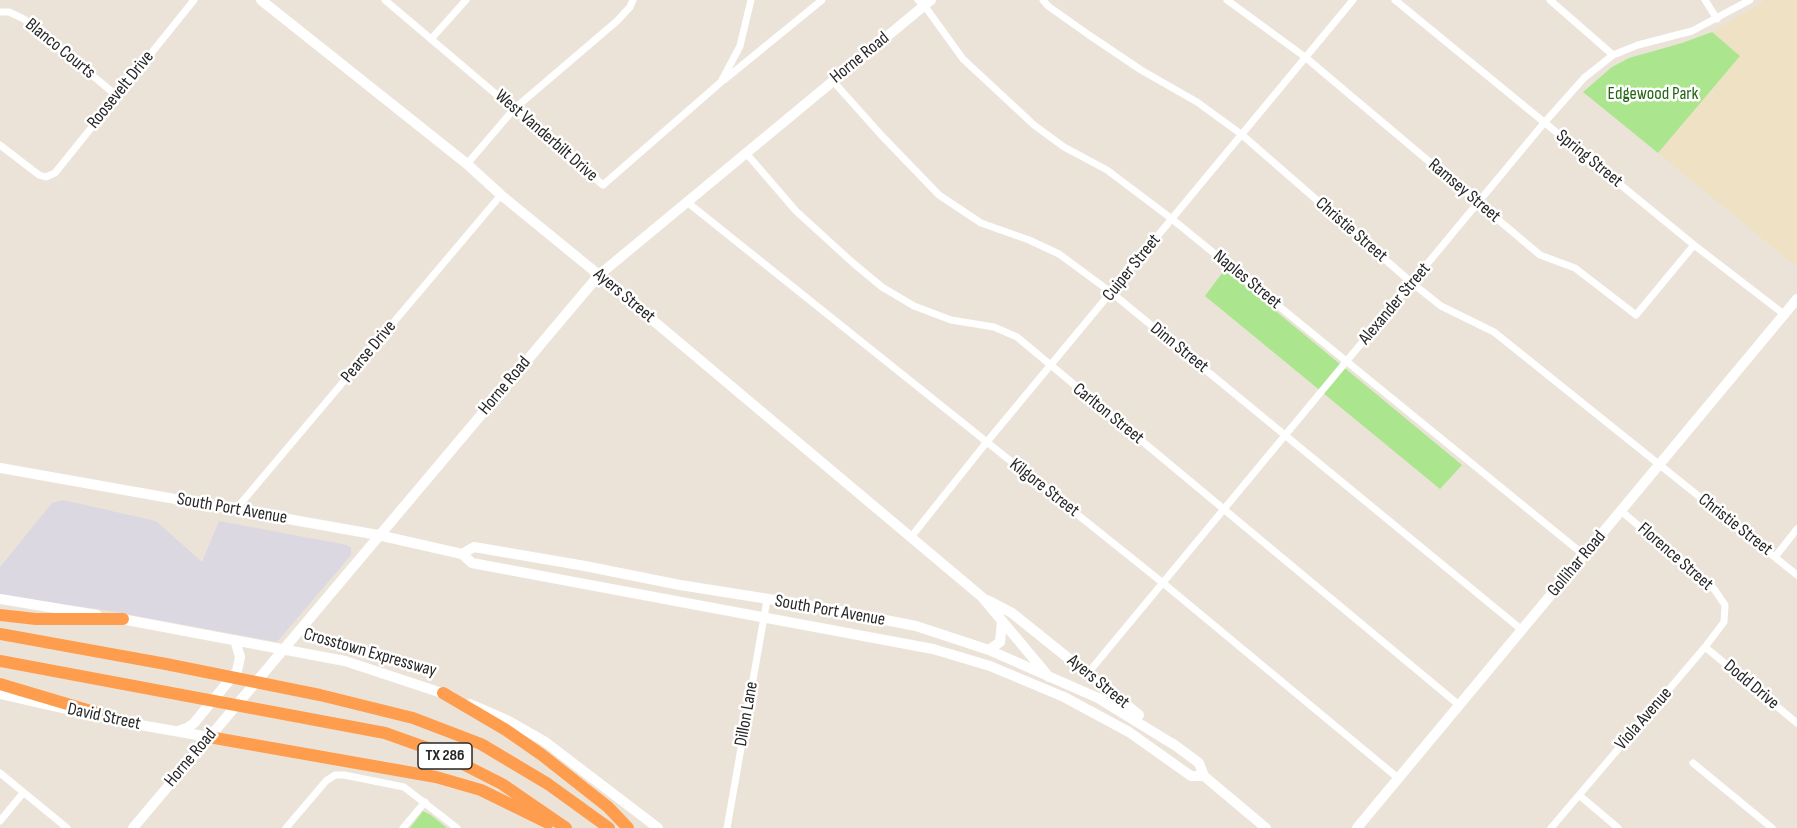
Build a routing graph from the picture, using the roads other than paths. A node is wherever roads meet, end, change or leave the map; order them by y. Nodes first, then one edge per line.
1 (194, 0) edge
2 (261, 0) edge
3 (385, 0) edge
4 (466, 0) edge
5 (633, 0) edge
6 (751, 0) edge
7 (822, 0) edge
8 (1043, 0) edge
9 (1227, 0) edge
10 (1353, 0) edge
11 (1395, 0) edge
12 (1550, 0) edge
13 (1705, 0) edge
14 (1750, 0) edge
15 (925, 2) edge
16 (0, 12) edge
17 (1717, 20) junction
18 (432, 38) junction
19 (1613, 55) junction
20 (1305, 57) junction
21 (832, 80) junction
22 (721, 82) junction
23 (116, 95) junction
24 (514, 109) junction
25 (1544, 123) junction
26 (1241, 135) junction
27 (0, 145) edge
28 (746, 153) junction
29 (467, 164) junction
30 (501, 195) junction
31 (687, 202) junction
32 (1478, 203) junction
33 (1172, 219) junction
34 (1694, 245) junction
35 (599, 275) junction
36 (1412, 283) junction
37 (1112, 293) junction
38 (1797, 299) edge
39 (1785, 315) junction
40 (1346, 363) junction
41 (1050, 367) junction
42 (1285, 435) junction
43 (986, 443) junction
44 (1659, 465) junction
45 (0, 468) edge
46 (236, 509) junction
47 (1225, 509) junction
48 (1621, 511) junction
49 (1797, 529) edge
50 (378, 535) junction
51 (911, 537) junction
52 (462, 554) junction
53 (1584, 555) junction
54 (1775, 557) junction
55 (1797, 575) edge
56 (1163, 583) junction
57 (981, 597) junction
58 (0, 599) edge
59 (767, 600) junction
60 (1725, 605) joint
61 (0, 615) edge
62 (764, 617) junction
63 (123, 619) junction
64 (1002, 621) junction
65 (1522, 630) junction
66 (0, 634) edge
67 (235, 640) junction
68 (1706, 647) junction
69 (284, 649) junction
70 (989, 650) junction
71 (0, 661) edge
72 (1088, 673) junction
73 (1047, 682) junction
74 (0, 684) edge
75 (443, 693) junction
76 (0, 694) edge
77 (1459, 705) junction
78 (131, 723) junction
79 (1797, 723) edge
80 (177, 731) junction
81 (209, 737) junction
82 (1176, 746) junction
83 (1693, 763) dead end
84 (0, 773) edge
85 (1204, 776) junction
86 (1398, 778) junction
87 (23, 793) junction
88 (1579, 795) junction
89 (424, 802) junction
90 (0, 821) edge
91 (137, 827) edge
92 (67, 828) edge
93 (286, 828) edge
94 (403, 828) edge
95 (457, 828) edge
96 (558, 828) edge
97 (566, 828) edge
98 (609, 828) edge
99 (628, 828) edge
100 (658, 828) edge
101 (727, 828) edge
102 (1266, 828) edge
103 (1357, 828) edge
104 (1551, 828) edge
105 (1618, 828) edge
106 (1772, 828) edge

1 - 23 street, Roosevelt Drive
2 - 29 main road, Ayers Street
3 - 18 street, West Vanderbilt Drive
4 - 18 street
5 - 24 street
6 - 22 street, West Vanderbilt Drive
7 - 22 street
8 - 26 street, Christie Street
9 - 20 street, Ramsey Street
10 - 20 street, Cuiper Street
11 - 25 street, Spring Street
12 - 19 street
13 - 17 street
14 - 17 street, Alexander Street
15 - 21 main road, Horne Road
15 - 33 street, Naples Street
16 - 23 street, Blanco Courts
17 - 19 street, Alexander Street
18 - 24 street, West Vanderbilt Drive
19 - 25 street, Alexander Street
20 - 26 street, Cuiper Street
20 - 32 street, Ramsey Street
21 - 28 main road, Horne Road
21 - 37 street, Dinn Street
22 - 24 street, West Vanderbilt Drive
23 - 27 street, Roosevelt Drive
24 - 29 street
25 - 32 street, Alexander Street
25 - 34 street, Spring Street
26 - 33 street, Cuiper Street
26 - 36 street, Christie Street
28 - 31 main road, Horne Road
28 - 41 street, Carlton Street
29 - 30 main road, Ayers Street
30 - 35 main road, Ayers Street
30 - 46 street, Pearse Drive
31 - 35 main road, Horne Road
31 - 43 street, Kilgore Street
32 - 34 street, Ramsey Street
32 - 36 street, Alexander Street
33 - 37 street, Cuiper Street
33 - 40 street, Naples Street
34 - 39 street, Spring Street
35 - 50 main road, Horne Road
35 - 51 main road, Ayers Street
36 - 40 street, Alexander Street
36 - 44 street, Christie Street
37 - 41 street, Cuiper Street
37 - 42 street, Dinn Street
38 - 39 main road, Gollihar Road
39 - 44 main road, Gollihar Road
40 - 42 street, Alexander Street
40 - 53 street, Naples Street
41 - 43 street, Cuiper Street
41 - 47 street, Carlton Street
42 - 47 street, Alexander Street
42 - 65 street, Dinn Street
43 - 51 street, Cuiper Street
43 - 56 street, Kilgore Street
44 - 48 main road, Gollihar Road
44 - 54 street, Christie Street
45 - 46 main road, South Port Avenue
46 - 50 main road, South Port Avenue
47 - 56 street, Alexander Street
47 - 77 street, Carlton Street
48 - 53 main road, Gollihar Road
48 - 60 street, Florence Street
49 - 54 street
50 - 52 main road, South Port Avenue
50 - 69 main road, Horne Road
51 - 57 main road, Ayers Street
52 - 59 main road, South Port Avenue
52 - 62 main road, South Port Avenue
53 - 65 main road, Gollihar Road
54 - 55 street, Christie Street
56 - 72 street, Alexander Street
56 - 86 street, Kilgore Street
57 - 64 main road, Ayers Street
57 - 72 main road, Ayers Street
58 - 63 main road, Crosstown Expressway
59 - 62 street, Dillon Lane
59 - 70 main road, South Port Avenue
60 - 68 street, Viola Avenue
61 - 63 highway
62 - 73 main road, South Port Avenue
62 - 101 street, Dillon Lane
63 - 67 main road, Crosstown Expressway
64 - 70 main road
64 - 73 main road, Ayers Street
65 - 77 main road, Gollihar Road
66 - 98 highway, TX 286
67 - 69 main road, Crosstown Expressway
67 - 80 main road
68 - 79 street, Dodd Drive
68 - 88 street, Viola Avenue
69 - 75 main road, Crosstown Expressway
69 - 81 main road, Horne Road
70 - 73 main road, South Port Avenue
71 - 97 highway, TX 286
72 - 82 main road, Ayers Street
73 - 82 main road, South Port Avenue
73 - 85 main road, Ayers Street
74 - 78 highway
75 - 99 highway
75 - 100 main road, Crosstown Expressway
76 - 78 main road, David Street
77 - 86 main road, Gollihar Road
78 - 80 main road, David Street
80 - 81 main road, David Street
81 - 91 main road, Horne Road
81 - 96 highway
82 - 85 main road, Ayers Street
83 - 106 street
84 - 87 street
85 - 102 main road, Ayers Street
86 - 103 main road, Gollihar Road
87 - 90 street
87 - 92 street
88 - 104 street, Viola Avenue
88 - 105 street
89 - 93 street
89 - 94 street
89 - 95 street

